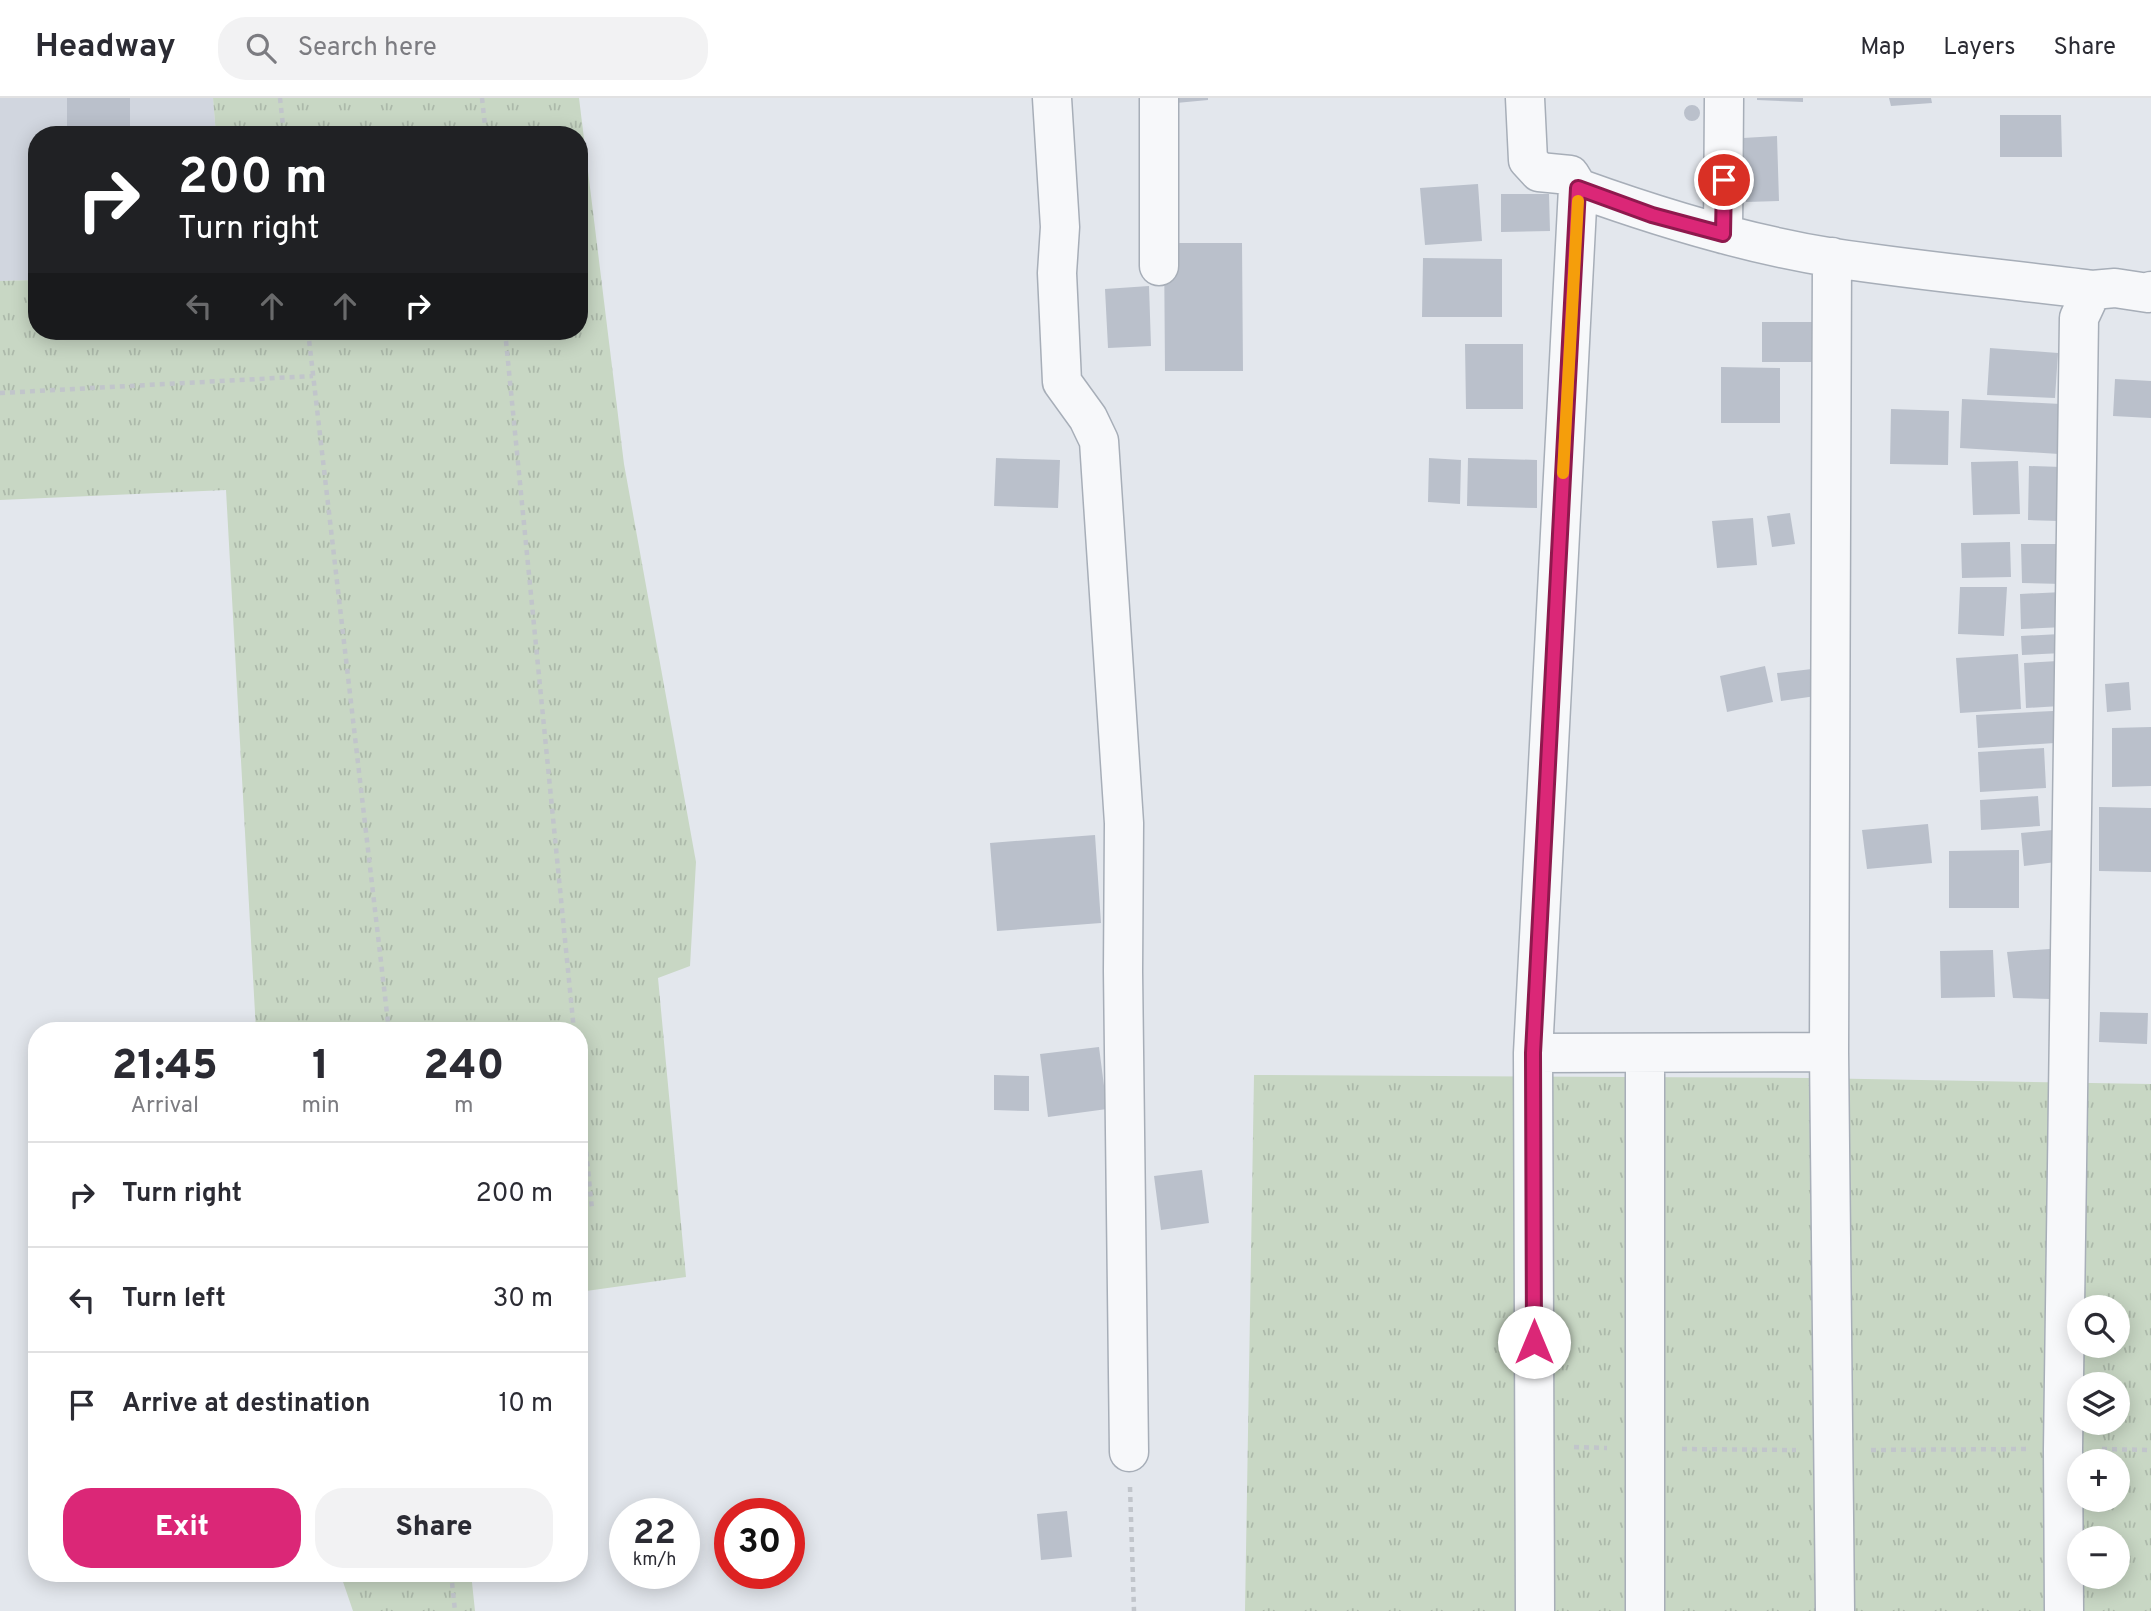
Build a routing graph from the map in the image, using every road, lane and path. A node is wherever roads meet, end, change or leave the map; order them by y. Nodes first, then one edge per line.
1 (280, 98) edge
2 (482, 98) edge
3 (1052, 98) edge
4 (1159, 98) edge
5 (1525, 98) edge
6 (1724, 98) edge
7 (283, 126) edge
8 (485, 126) edge
9 (1578, 188) junction
10 (1723, 234) junction
11 (1832, 257) junction
12 (1159, 266) dead end
13 (2092, 290) junction
14 (2151, 291) edge
15 (309, 340) edge
16 (506, 340) edge
17 (313, 376) junction
18 (0, 393) edge
19 (388, 1022) edge
20 (573, 1022) edge
21 (1829, 1052) junction
22 (1533, 1053) junction
23 (1645, 1053) junction
24 (588, 1170) edge
25 (592, 1209) dead end
26 (1129, 1452) joint
27 (452, 1582) edge
28 (455, 1611) edge
29 (1134, 1611) edge
30 (1535, 1611) edge
31 (1645, 1611) edge
32 (1835, 1611) edge
33 (2064, 1611) edge

1 - 7 path
2 - 8 path
3 - 26 street
4 - 12 street
5 - 9 street
6 - 10 street
9 - 10 street
9 - 22 street
10 - 11 street
11 - 13 street
11 - 21 street
13 - 14 street
13 - 33 street
15 - 17 path
16 - 20 path
17 - 18 path
17 - 19 path
21 - 23 street
21 - 32 street
22 - 23 street
22 - 30 street
23 - 31 street
24 - 25 path
26 - 29 path
27 - 28 path

